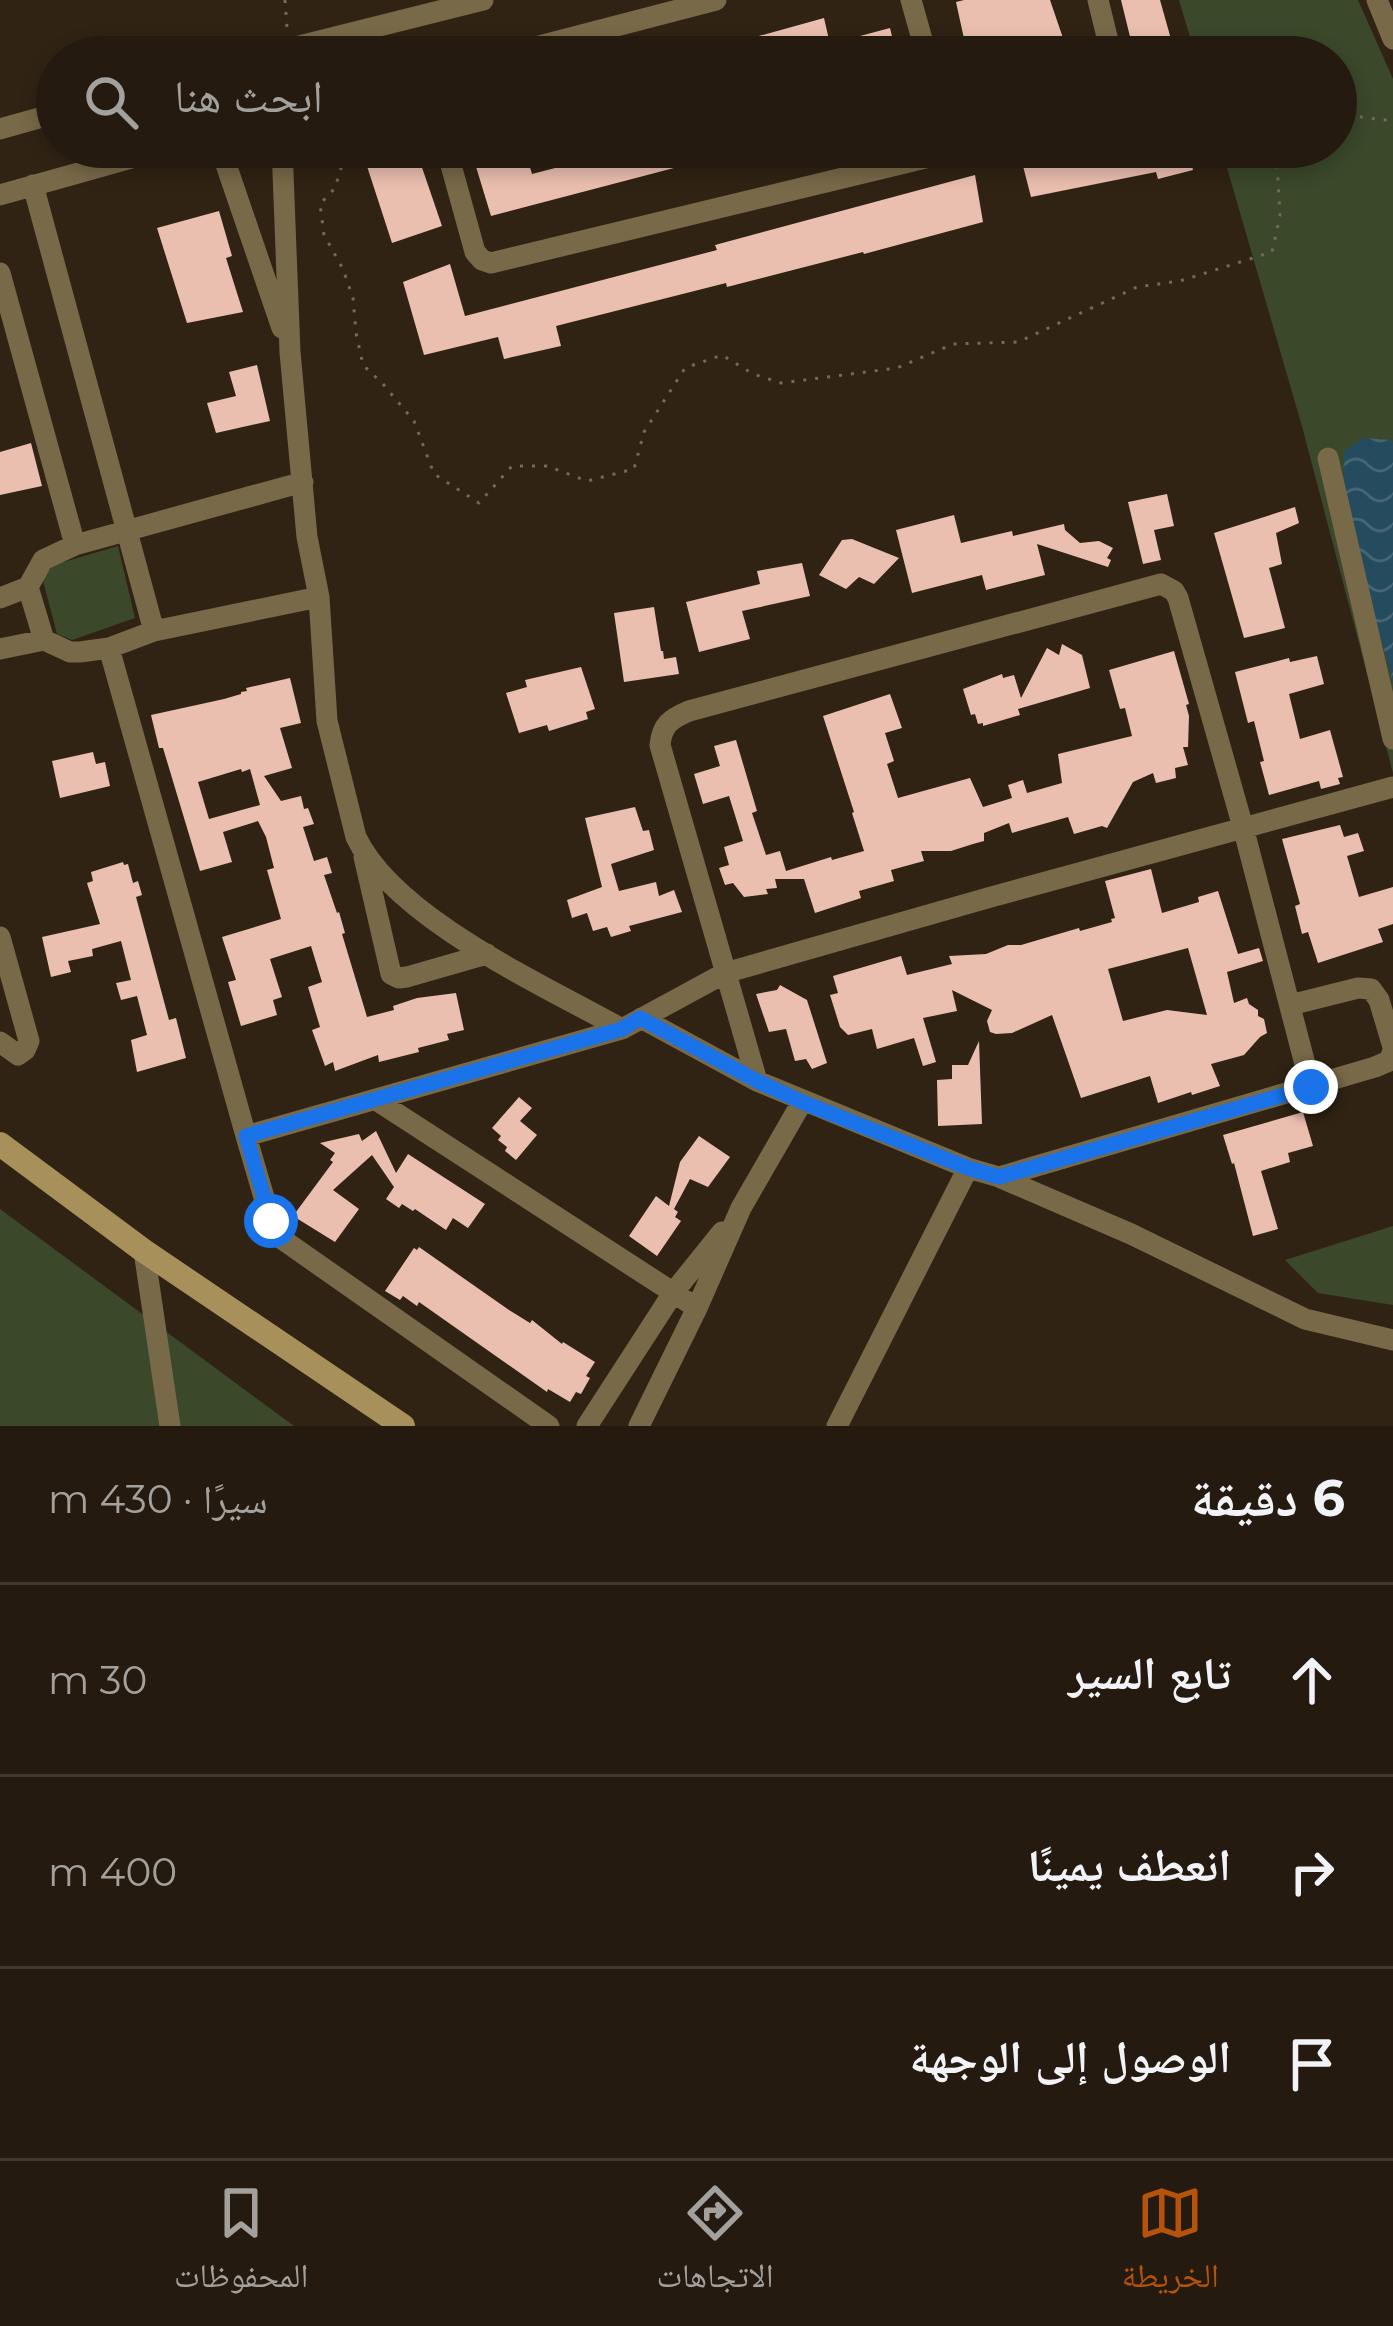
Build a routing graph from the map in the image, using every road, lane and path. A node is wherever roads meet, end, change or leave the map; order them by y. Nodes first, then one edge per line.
1 (285, 0) edge
2 (483, 0) edge
3 (716, 0) edge
4 (910, 0) edge
5 (1098, 0) edge
6 (1383, 6) edge
7 (287, 36) edge
8 (337, 36) edge
9 (578, 36) edge
10 (921, 36) edge
11 (1107, 36) edge
12 (1393, 39) edge
13 (1393, 116) edge
14 (1357, 117) edge
15 (36, 119) edge
16 (0, 129) edge
17 (94, 168) edge
18 (227, 168) edge
19 (283, 168) edge
20 (341, 168) edge
21 (452, 168) edge
22 (881, 168) edge
23 (1277, 168) edge
24 (32, 185) junction
25 (0, 195) edge
26 (0, 273) edge
27 (290, 352) junction
28 (1328, 458) dead end
29 (303, 482) junction
30 (126, 530) junction
31 (75, 545) junction
32 (28, 587) junction
33 (319, 597) junction
34 (0, 598) edge
35 (154, 631) junction
36 (44, 640) junction
37 (109, 648) junction
38 (0, 649) edge
39 (1393, 739) edge
40 (1393, 787) edge
41 (1243, 827) junction
42 (362, 850) junction
43 (2, 951) edge
44 (488, 954) junction
45 (725, 973) junction
46 (1290, 1005) junction
47 (631, 1023) junction
48 (0, 1042) edge
49 (1393, 1049) edge
50 (757, 1081) junction
51 (1311, 1087) junction
52 (376, 1100) junction
53 (802, 1102) junction
54 (246, 1136) junction
55 (0, 1144) edge
56 (968, 1168) junction
57 (999, 1177) junction
58 (741, 1208) junction
59 (144, 1251) junction
60 (674, 1293) junction
61 (697, 1308) junction
62 (1393, 1340) edge
63 (170, 1426) edge
64 (403, 1426) edge
65 (549, 1426) edge
66 (587, 1426) edge
67 (639, 1426) edge
68 (837, 1426) edge

1 - 7 path
2 - 8 street
3 - 9 street
4 - 10 street
5 - 11 street
6 - 12 street
13 - 14 path
15 - 16 street
17 - 24 street
18 - 27 street
19 - 27 street
20 - 23 path
21 - 22 street
24 - 25 street
24 - 30 street
26 - 31 street
27 - 29 street
28 - 39 street
29 - 30 street
29 - 33 street
30 - 31 street
30 - 35 street
31 - 32 street
32 - 34 street
32 - 36 street
33 - 35 street
33 - 42 street
35 - 37 street
36 - 37 street
36 - 38 street
37 - 54 street
40 - 41 street
41 - 45 street
41 - 45 street
41 - 46 street
42 - 44 street
42 - 44 street
43 - 48 street
44 - 47 street
45 - 47 street
45 - 50 street
46 - 49 street
46 - 51 street
47 - 50 street
47 - 52 street
49 - 51 street
50 - 53 street
51 - 57 street
52 - 54 street
52 - 60 street
53 - 56 street
53 - 58 street
54 - 65 street
55 - 59 street
56 - 57 street
56 - 68 street
57 - 62 street
58 - 60 street
58 - 61 street
59 - 63 street
59 - 64 street
60 - 61 street
60 - 66 street
61 - 67 street

